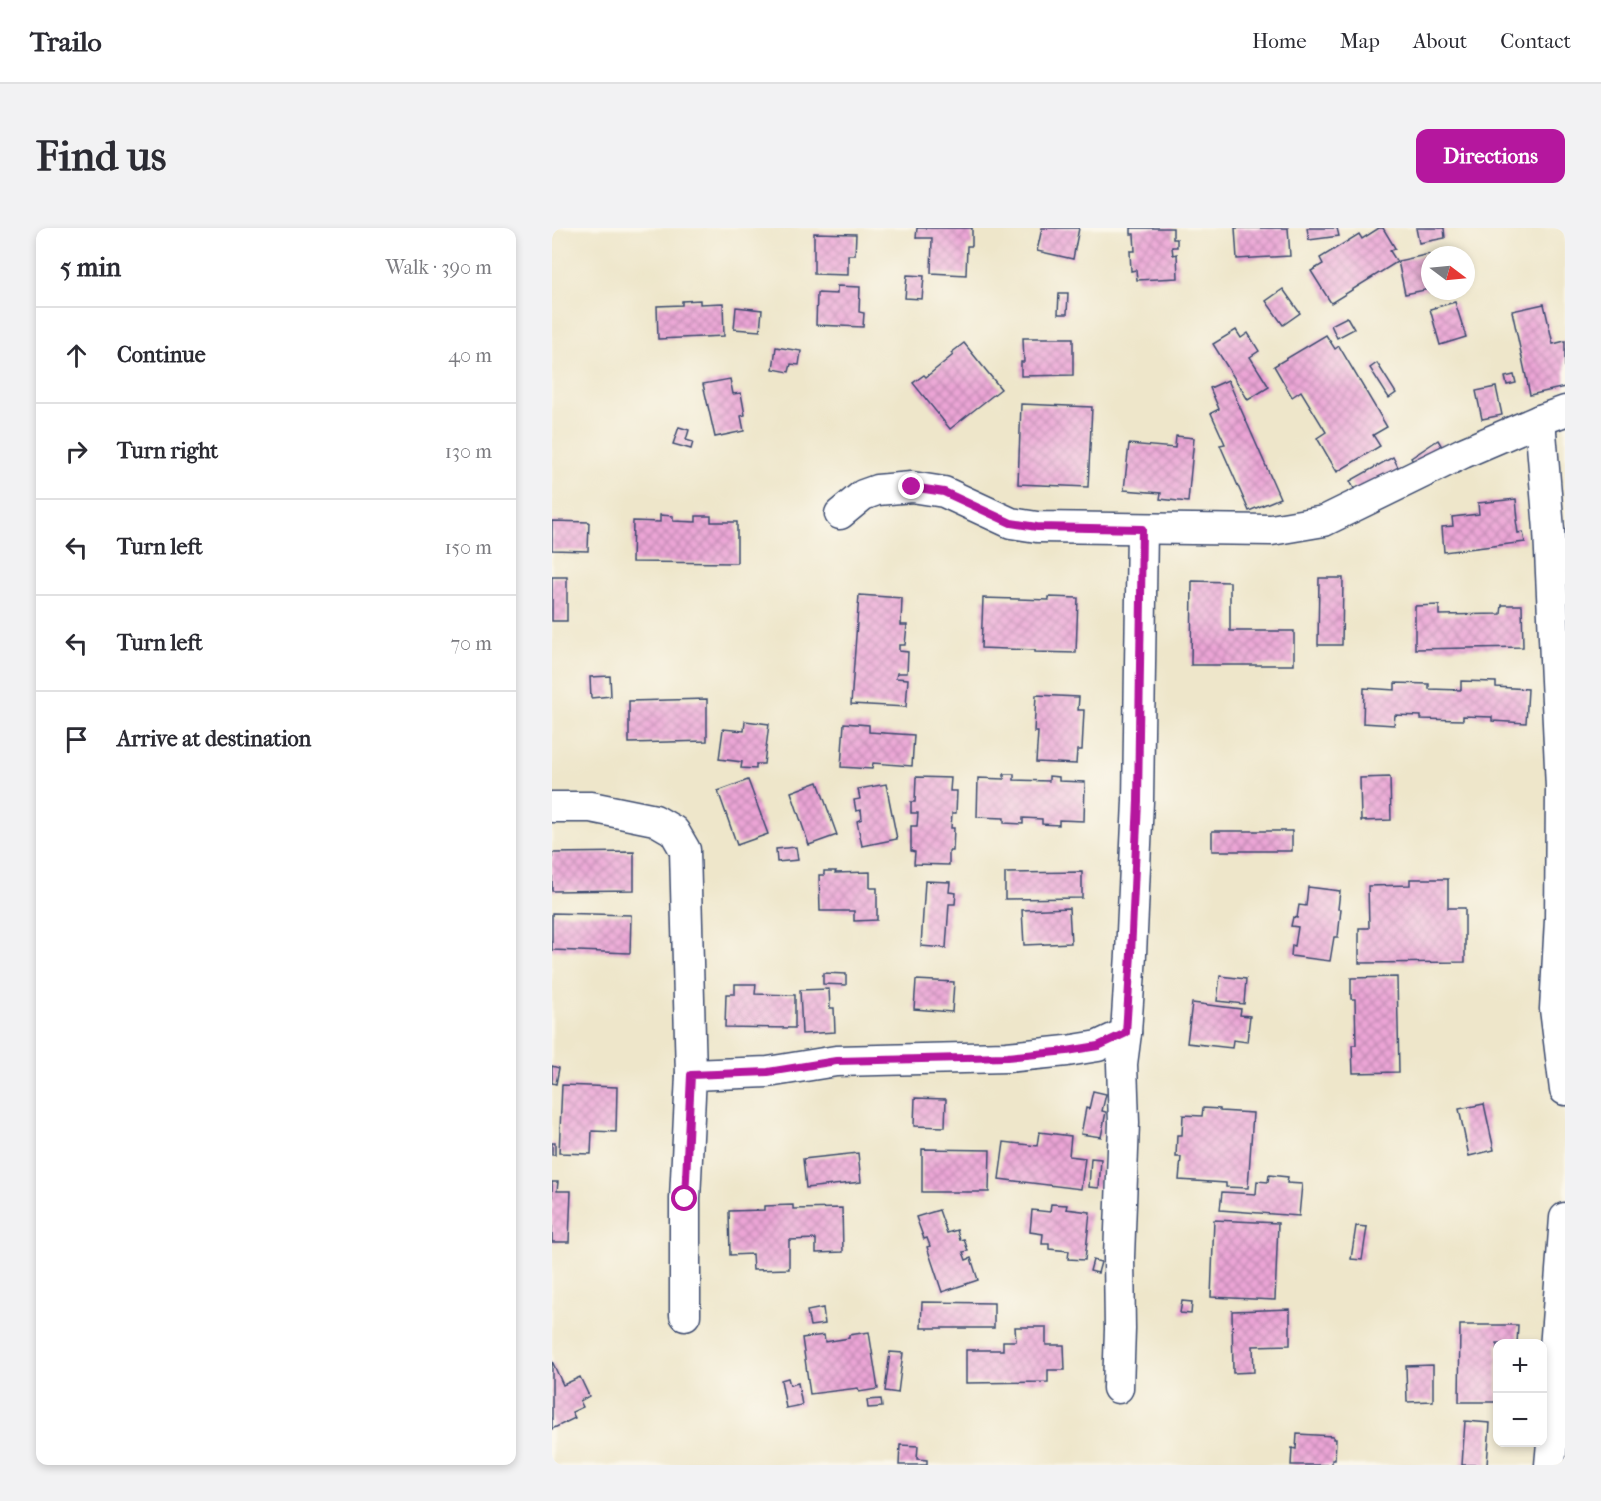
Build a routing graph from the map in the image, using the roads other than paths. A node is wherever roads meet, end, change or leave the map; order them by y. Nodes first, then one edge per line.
1 (1552, 416) edge
2 (840, 514) dead end
3 (1142, 529) junction
4 (552, 807) edge
5 (1126, 1033) junction
6 (691, 1075) junction
7 (1565, 1090) edge
8 (1565, 1218) edge
9 (685, 1315) dead end
10 (1118, 1388) dead end
11 (1550, 1465) edge

1 - 3 street
1 - 7 street
2 - 3 street
3 - 5 street
4 - 6 street
5 - 6 street
5 - 10 street
6 - 9 street
8 - 11 street

